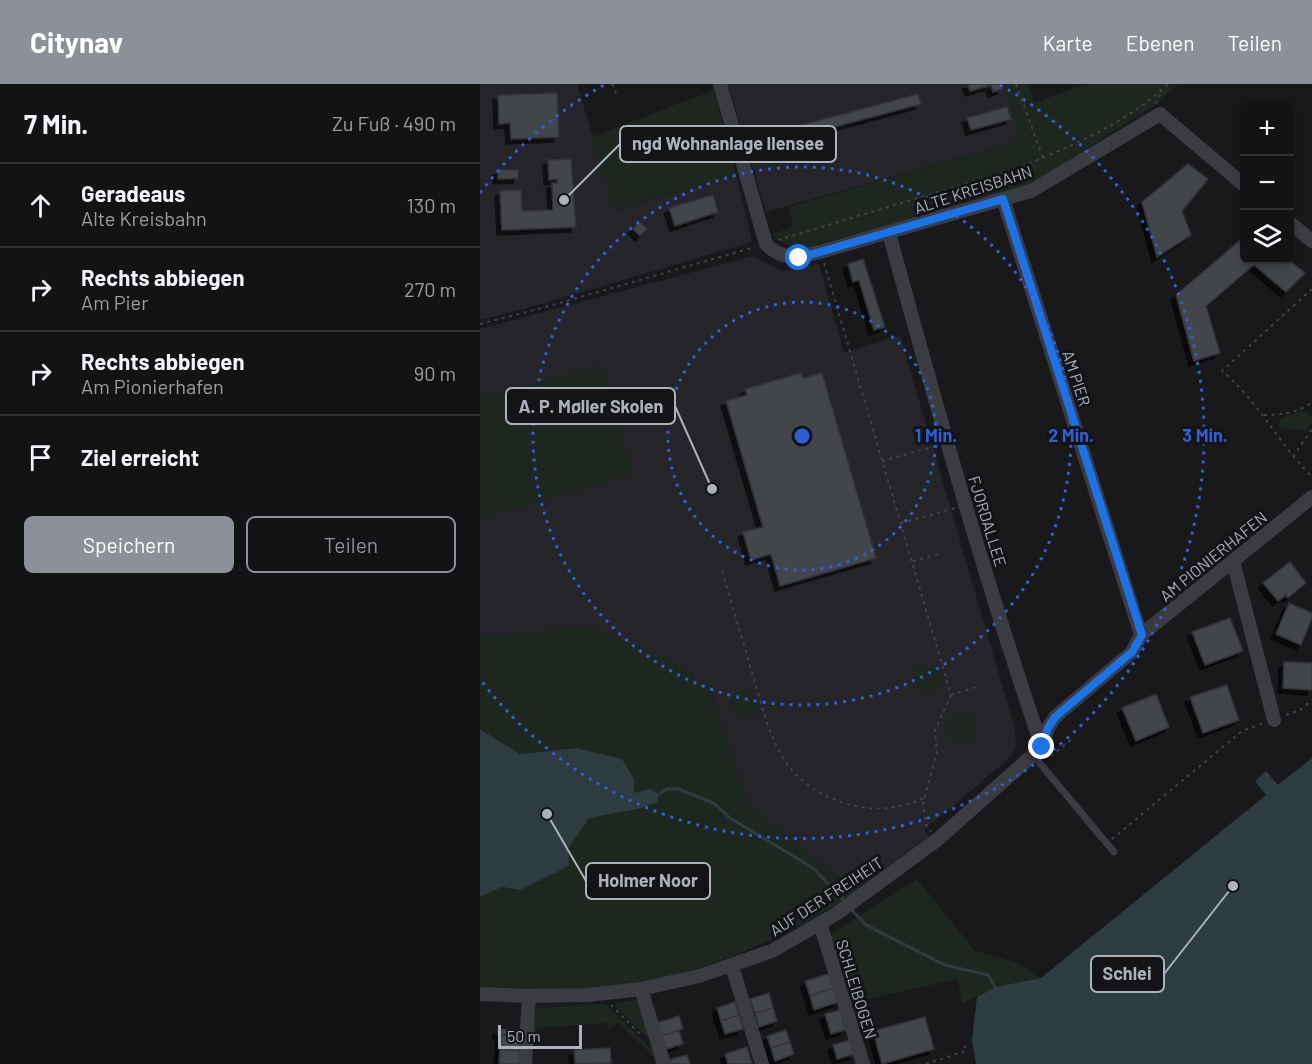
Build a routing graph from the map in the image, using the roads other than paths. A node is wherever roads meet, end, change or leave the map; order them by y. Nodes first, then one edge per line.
1 (720, 84) edge
2 (1240, 181) edge
3 (1003, 199) junction
4 (1294, 226) edge
5 (888, 233) junction
6 (1312, 242) edge
7 (1312, 496) edge
8 (1233, 561) junction
9 (1142, 635) junction
10 (1274, 720) road end
11 (1037, 751) junction
12 (1114, 852) dead end
13 (820, 923) junction
14 (732, 966) junction
15 (641, 989) junction
16 (480, 994) edge
17 (529, 996) junction
18 (525, 1064) edge
19 (664, 1064) edge
20 (762, 1064) edge
21 (863, 1064) edge

1 - 5 street, ALTE KREISBAHN
2 - 3 street, ALTE KREISBAHN
3 - 5 street, ALTE KREISBAHN
3 - 9 street, AM PIER
4 - 6 street
5 - 11 street, FJORDALLEE
7 - 8 street, AM PIONIERHAFEN
8 - 9 street, AM PIONIERHAFEN
8 - 10 street
9 - 11 street, AM PIONIERHAFEN
11 - 12 lane
11 - 13 street, AUF DER FREIHEIT
13 - 14 street, AUF DER FREIHEIT
13 - 21 street, SCHLEIBOGEN
14 - 15 street, AUF DER FREIHEIT
14 - 20 street
15 - 17 street, AUF DER FREIHEIT
15 - 19 street
16 - 17 street, AUF DER FREIHEIT
17 - 18 street

